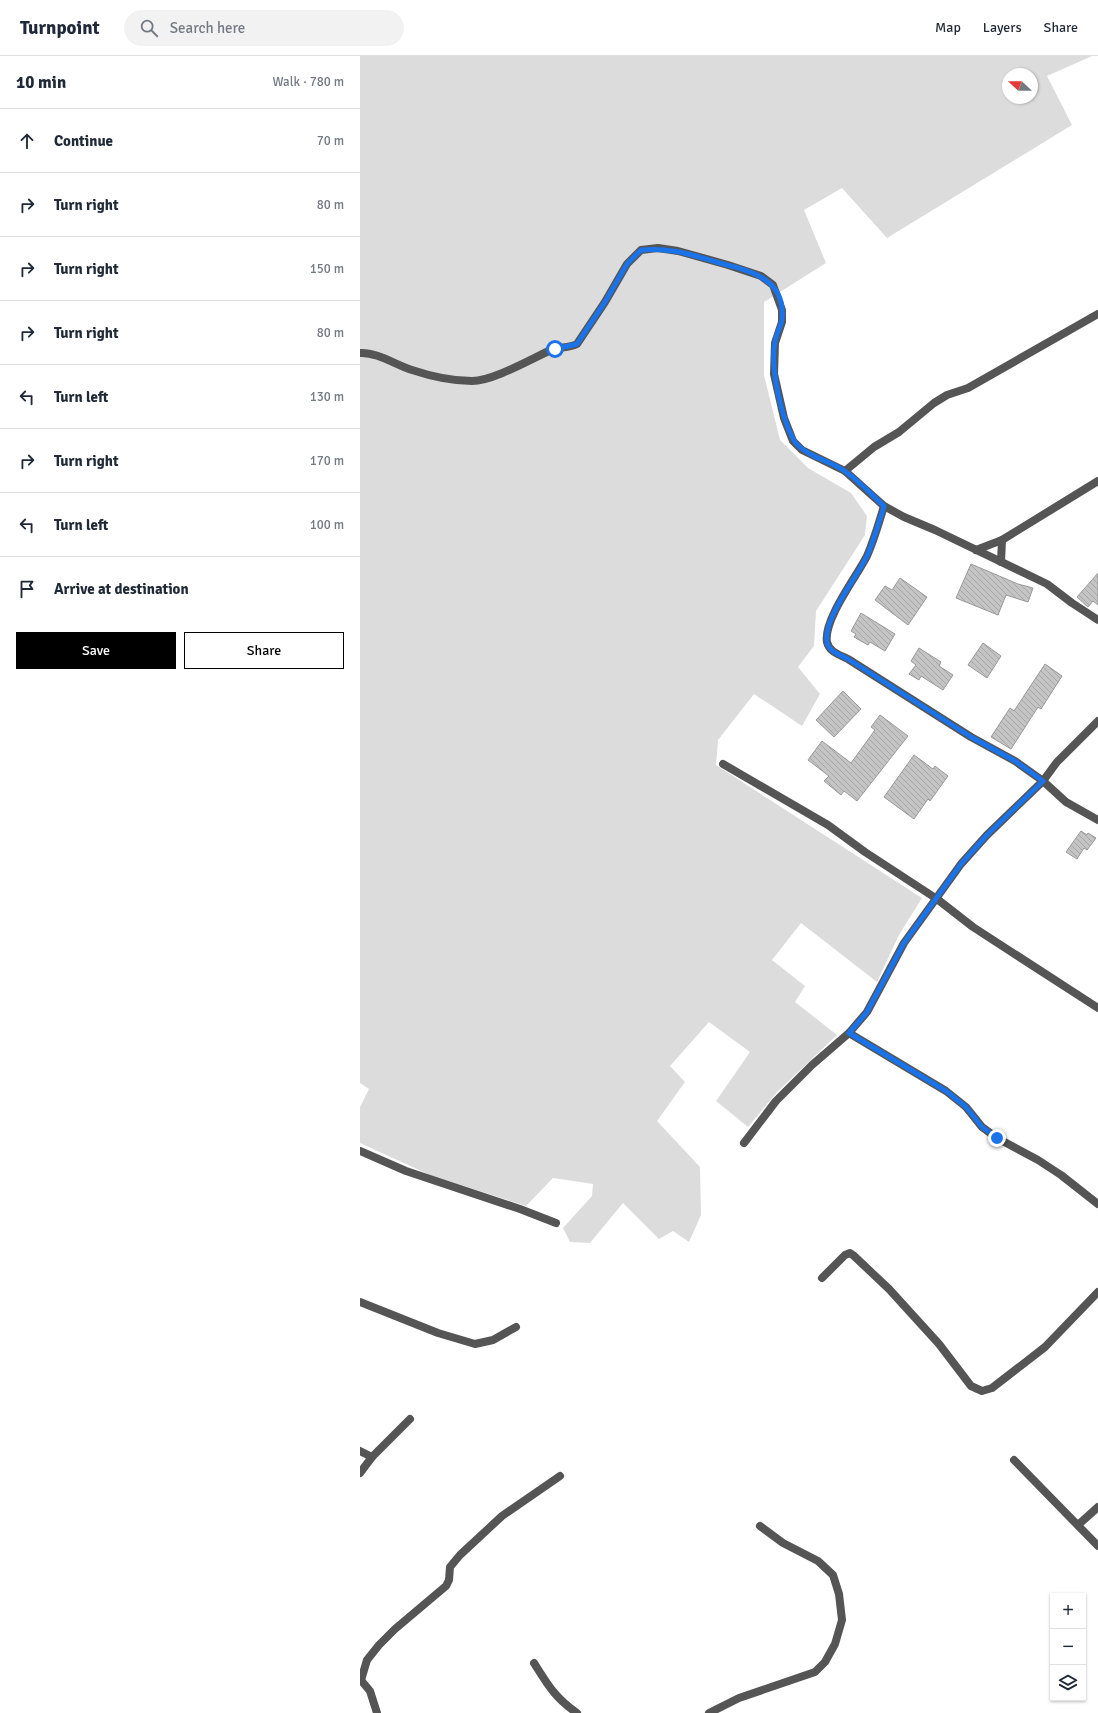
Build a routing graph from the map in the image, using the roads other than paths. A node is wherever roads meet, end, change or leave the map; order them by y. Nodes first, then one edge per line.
1 (1098, 314) edge
2 (360, 353) edge
3 (846, 471) junction
4 (1098, 481) edge
5 (884, 506) junction
6 (1002, 540) junction
7 (976, 550) junction
8 (1001, 562) junction
9 (1098, 620) edge
10 (1098, 721) edge
11 (724, 764) dead end
12 (1043, 781) junction
13 (1098, 820) edge
14 (937, 899) junction
15 (1098, 1008) edge
16 (849, 1033) junction
17 (744, 1143) dead end
18 (360, 1151) edge
19 (1098, 1204) edge
20 (556, 1223) dead end
21 (822, 1278) dead end
22 (1098, 1292) edge
23 (360, 1302) edge
24 (516, 1327) dead end
25 (410, 1419) dead end
26 (360, 1450) edge
27 (372, 1457) junction
28 (1014, 1460) dead end
29 (360, 1473) edge
30 (560, 1476) dead end
31 (1098, 1507) edge
32 (1078, 1525) junction
33 (760, 1526) dead end
34 (1098, 1546) edge
35 (534, 1663) dead end
36 (361, 1680) edge
37 (377, 1713) edge
38 (577, 1713) edge
39 (709, 1713) edge

1 - 3 street
2 - 3 street
3 - 5 street
4 - 6 street
5 - 7 street
5 - 12 street
6 - 7 street
6 - 8 street
7 - 8 street
8 - 9 street
10 - 12 street
11 - 14 street
12 - 13 street
12 - 14 street
14 - 15 street
14 - 16 street
16 - 17 street
16 - 19 street
18 - 20 street
21 - 22 street
23 - 24 street
25 - 27 street
26 - 27 street
27 - 29 street
28 - 32 street
30 - 36 street
31 - 32 street
32 - 34 street
33 - 39 street
35 - 38 street
36 - 37 street

